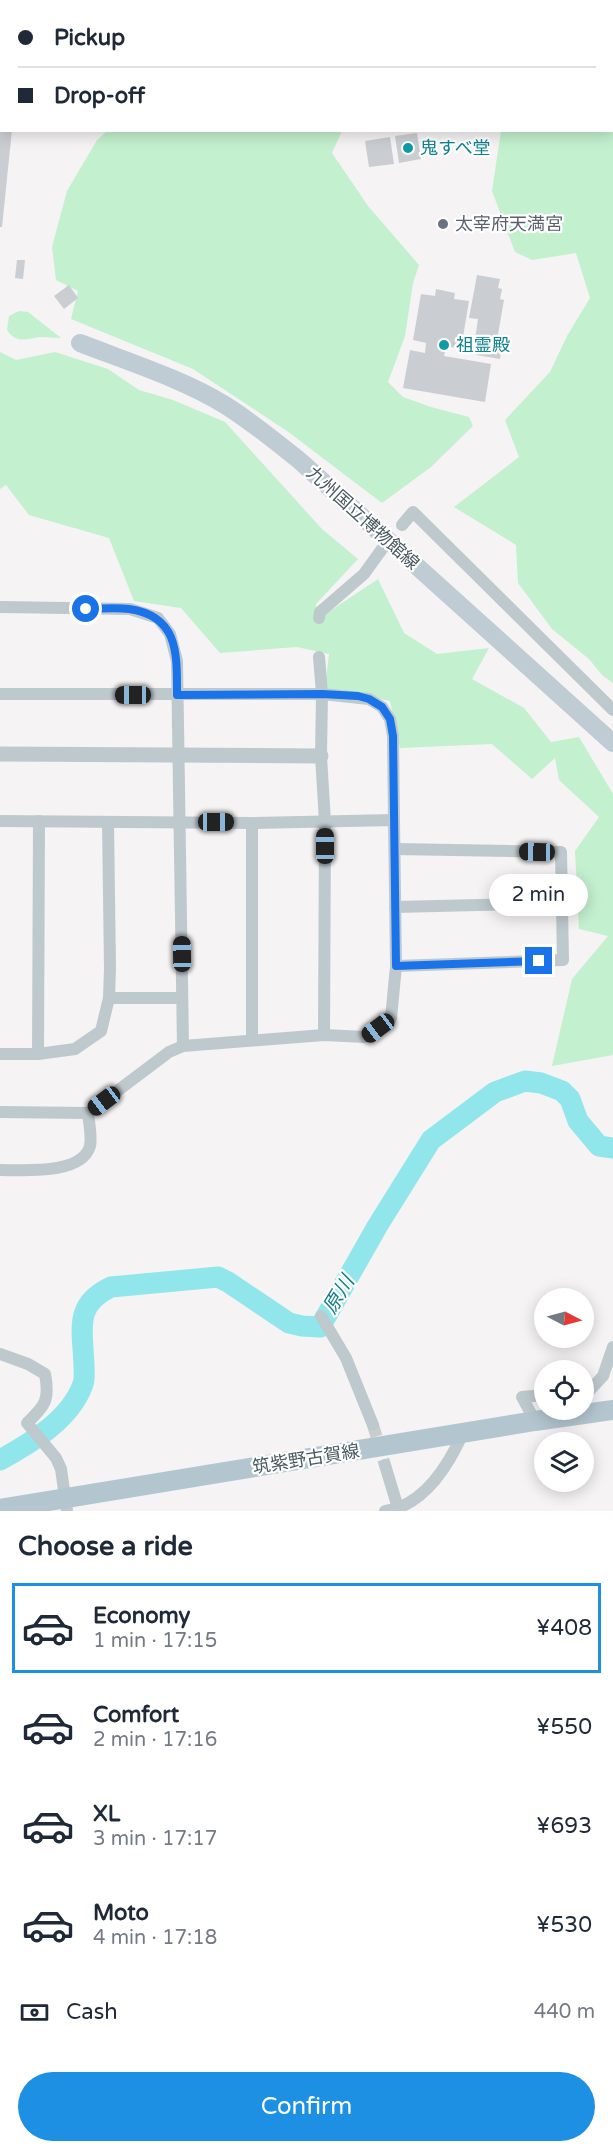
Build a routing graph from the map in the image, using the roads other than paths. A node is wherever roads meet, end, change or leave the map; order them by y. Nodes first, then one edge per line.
1 (80, 343) dead end
2 (402, 525) dead end
3 (382, 549) dead end
4 (0, 608) edge
5 (319, 618) dead end
6 (319, 657) dead end
7 (0, 694) edge
8 (322, 694) junction
9 (177, 695) junction
10 (613, 710) edge
11 (613, 743) edge
12 (0, 754) edge
13 (178, 756) junction
14 (321, 756) junction
15 (394, 820) junction
16 (0, 821) edge
17 (39, 821) junction
18 (108, 822) junction
19 (180, 822) junction
20 (325, 822) junction
21 (252, 823) junction
22 (394, 849) junction
23 (563, 903) junction
24 (395, 907) junction
25 (396, 966) junction
26 (109, 998) junction
27 (182, 998) junction
28 (324, 1035) junction
29 (252, 1040) junction
30 (183, 1046) junction
31 (0, 1054) edge
32 (38, 1054) junction
33 (0, 1112) edge
34 (88, 1113) junction
35 (0, 1170) edge
36 (321, 1316) dead end
37 (613, 1347) edge
38 (0, 1354) edge
39 (594, 1386) edge
40 (534, 1396) edge
41 (613, 1410) edge
42 (534, 1419) edge
43 (535, 1421) joint
44 (373, 1425) tunnel mouth
45 (463, 1433) junction
46 (385, 1465) tunnel mouth
47 (66, 1505) edge
48 (0, 1509) edge
49 (398, 1509) edge
50 (385, 1511) edge

1 - 11 main road, 九州国立博物館線
2 - 10 street
3 - 5 street
4 - 9 street
6 - 8 street
7 - 9 street
8 - 9 street
8 - 14 street
8 - 15 street
9 - 13 street
12 - 13 street
13 - 14 street
13 - 19 street
14 - 20 street
15 - 20 street
15 - 22 street
16 - 17 street
17 - 18 street
17 - 32 street
18 - 19 street
18 - 26 street
19 - 21 street
19 - 27 street
20 - 21 street
20 - 28 street
21 - 29 street
22 - 23 street
22 - 24 street
23 - 24 street
23 - 25 street
24 - 25 street
25 - 28 street
26 - 27 street
26 - 32 street
27 - 30 street
28 - 29 street
29 - 30 street
30 - 34 street
31 - 32 street
33 - 34 street
34 - 35 street
36 - 44 street
37 - 39 street
38 - 47 street
40 - 42 street
41 - 43 main road, 筑紫野古賀線
43 - 45 main road, 筑紫野古賀線
45 - 47 main road, 筑紫野古賀線
45 - 49 street
46 - 49 street
47 - 48 main road, 筑紫野古賀線
49 - 50 street

